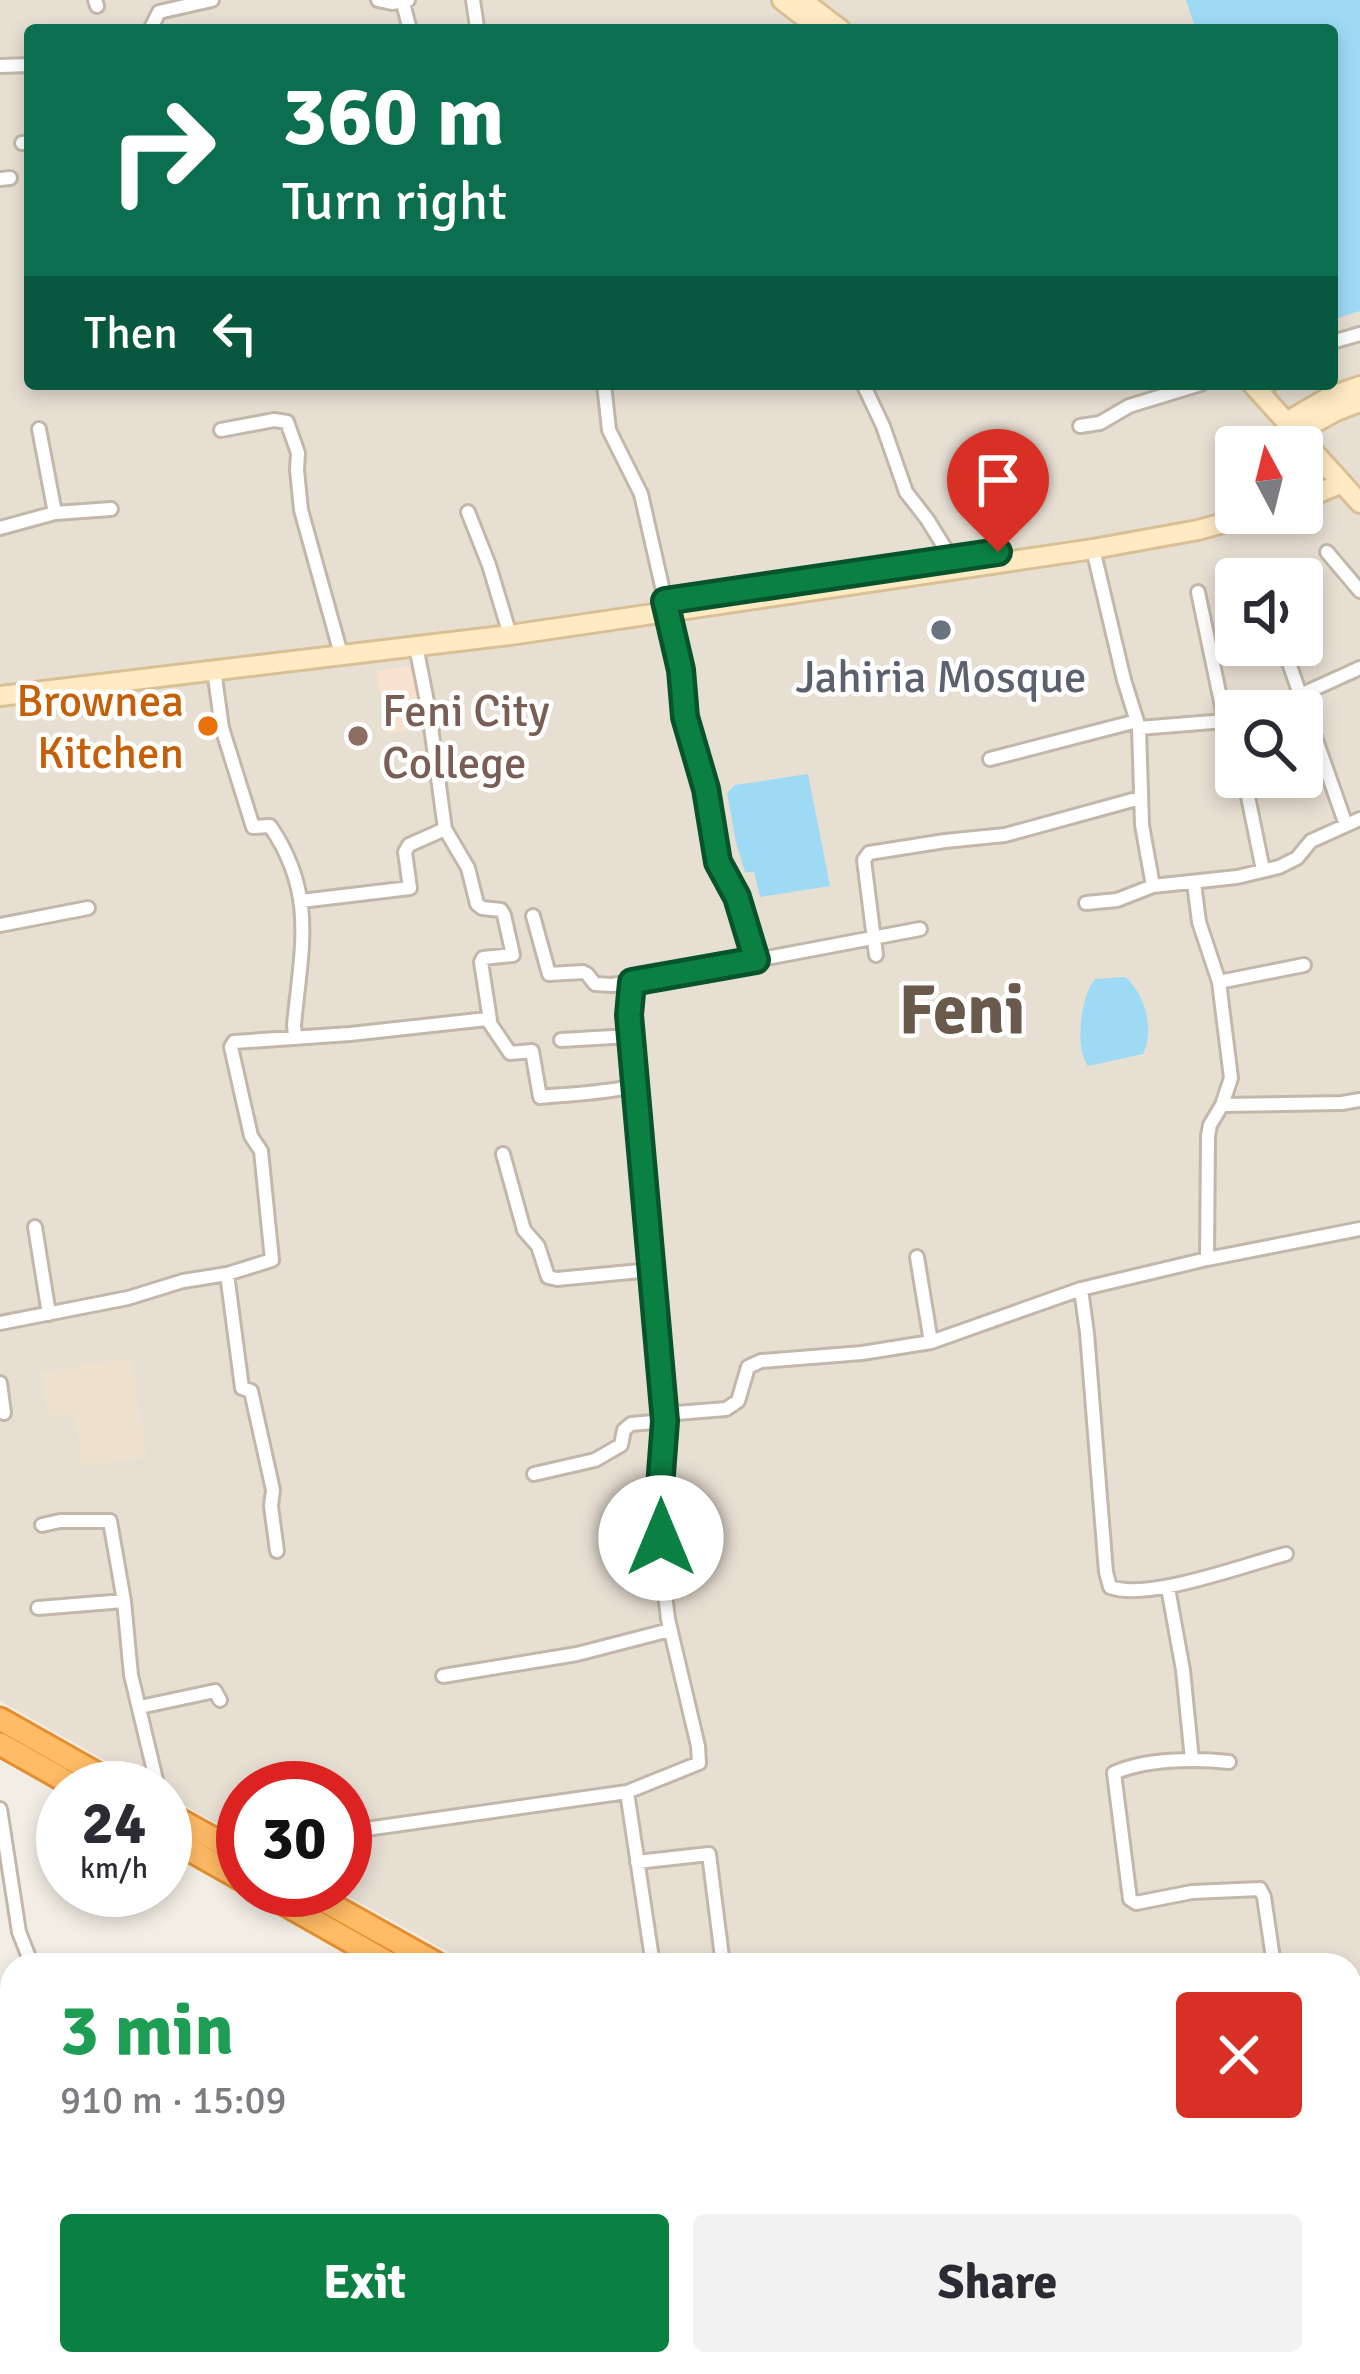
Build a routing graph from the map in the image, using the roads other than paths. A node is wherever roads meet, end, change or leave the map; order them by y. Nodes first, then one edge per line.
1 (212, 0) edge
2 (377, 0) edge
3 (405, 1) edge
4 (803, 3) edge
5 (153, 24) edge
6 (833, 24) edge
7 (1360, 386) edge
8 (605, 390) edge
9 (866, 390) edge
10 (1182, 390) edge
11 (1259, 390) edge
12 (1274, 390) edge
13 (1360, 402) edge
14 (1299, 423) junction
15 (1080, 426) dead end
16 (39, 429) dead end
17 (221, 430) dead end
18 (1345, 482) edge
19 (1360, 503) edge
20 (111, 509) dead end
21 (468, 512) dead end
22 (56, 513) junction
23 (1215, 517) edge
24 (1215, 525) edge
25 (0, 528) edge
26 (1093, 549) junction
27 (1327, 552) dead end
28 (955, 563) junction
29 (1360, 590) edge
30 (1198, 592) dead end
31 (666, 606) junction
32 (508, 630) junction
33 (416, 646) junction
34 (340, 649) junction
35 (1360, 668) edge
36 (214, 670) junction
37 (1228, 690) edge
38 (1313, 690) edge
39 (0, 692) edge
40 (1215, 717) edge
41 (1138, 725) junction
42 (990, 758) dead end
43 (1323, 761) edge
44 (1326, 769) junction
45 (1323, 770) edge
46 (1140, 798) junction
47 (1248, 798) edge
48 (1353, 822) edge
49 (445, 829) junction
50 (1263, 870) junction
51 (1194, 883) junction
52 (1153, 886) junction
53 (301, 901) junction
54 (1086, 903) dead end
55 (88, 908) dead end
56 (532, 916) dead end
57 (0, 925) edge
58 (920, 929) dead end
59 (873, 936) junction
60 (876, 956) dead end
61 (756, 960) junction
62 (1304, 965) dead end
63 (632, 982) junction
64 (1219, 982) junction
65 (490, 1020) junction
66 (631, 1036) junction
67 (295, 1037) junction
68 (561, 1040) dead end
69 (635, 1086) junction
70 (1360, 1100) edge
71 (1222, 1105) junction
72 (503, 1154) dead end
73 (34, 1228) dead end
74 (1360, 1229) edge
75 (917, 1257) dead end
76 (1207, 1259) junction
77 (651, 1270) junction
78 (227, 1274) junction
79 (1081, 1289) junction
80 (49, 1314) junction
81 (0, 1323) edge
82 (931, 1342) junction
83 (0, 1383) edge
84 (4, 1413) dead end
85 (664, 1417) junction
86 (534, 1474) dead end
87 (42, 1525) dead end
88 (277, 1551) dead end
89 (1286, 1554) dead end
90 (1168, 1588) junction
91 (124, 1600) junction
92 (38, 1609) dead end
93 (670, 1630) junction
94 (443, 1676) dead end
95 (220, 1700) dead end
96 (140, 1707) junction
97 (0, 1719) edge
98 (0, 1744) edge
99 (1192, 1760) junction
100 (74, 1761) edge
101 (152, 1761) edge
102 (1228, 1762) dead end
103 (36, 1764) edge
104 (627, 1792) junction
105 (0, 1809) edge
106 (372, 1828) edge
107 (637, 1862) junction
108 (308, 1917) edge
109 (353, 1917) edge
110 (27, 1953) edge
111 (371, 1953) edge
112 (418, 1953) edge
113 (651, 1953) edge
114 (721, 1953) edge
115 (1272, 1953) edge

1 - 5 street
2 - 3 street
4 - 6 main road
7 - 14 main road
8 - 31 street
9 - 28 street
10 - 15 street
11 - 14 main road
12 - 14 main road
13 - 14 main road
14 - 18 main road
14 - 18 main road
16 - 22 street
17 - 34 street
18 - 19 main road
20 - 22 street
21 - 32 street
22 - 25 street
23 - 28 main road
24 - 26 main road
26 - 28 main road
26 - 41 street
27 - 29 street
28 - 31 main road
30 - 37 street
31 - 32 main road
31 - 61 street
32 - 33 main road
32 - 34 main road
33 - 34 main road
33 - 49 street
34 - 36 main road
34 - 39 main road
35 - 38 street
36 - 39 main road
36 - 53 street
40 - 41 street
41 - 42 street
41 - 46 street
43 - 44 street
44 - 45 street
44 - 48 street
46 - 52 street
46 - 59 street
47 - 50 street
48 - 50 street
49 - 53 street
49 - 65 street
50 - 51 street
51 - 52 street
51 - 64 street
52 - 54 street
53 - 67 street
55 - 57 street
56 - 63 street
58 - 59 street
59 - 60 street
59 - 61 street
61 - 63 street
62 - 64 street
63 - 66 street
64 - 71 street
65 - 67 street
65 - 69 street
66 - 68 street
66 - 69 street
67 - 78 street
69 - 77 street
70 - 71 street
71 - 76 street
72 - 77 street
73 - 80 street
74 - 76 street
75 - 82 street
76 - 79 street
77 - 85 street
78 - 80 street
78 - 88 street
79 - 82 street
79 - 90 street
80 - 81 street
82 - 85 street
83 - 84 street
85 - 86 street
85 - 93 street
87 - 91 street
89 - 90 street
90 - 99 street
91 - 92 street
91 - 96 street
93 - 94 street
93 - 104 street
95 - 96 street
96 - 101 street
97 - 100 highway
98 - 103 highway
99 - 102 street
99 - 115 street
104 - 106 street
104 - 107 street
105 - 110 street
107 - 113 street
107 - 114 street
108 - 111 highway
109 - 112 highway

